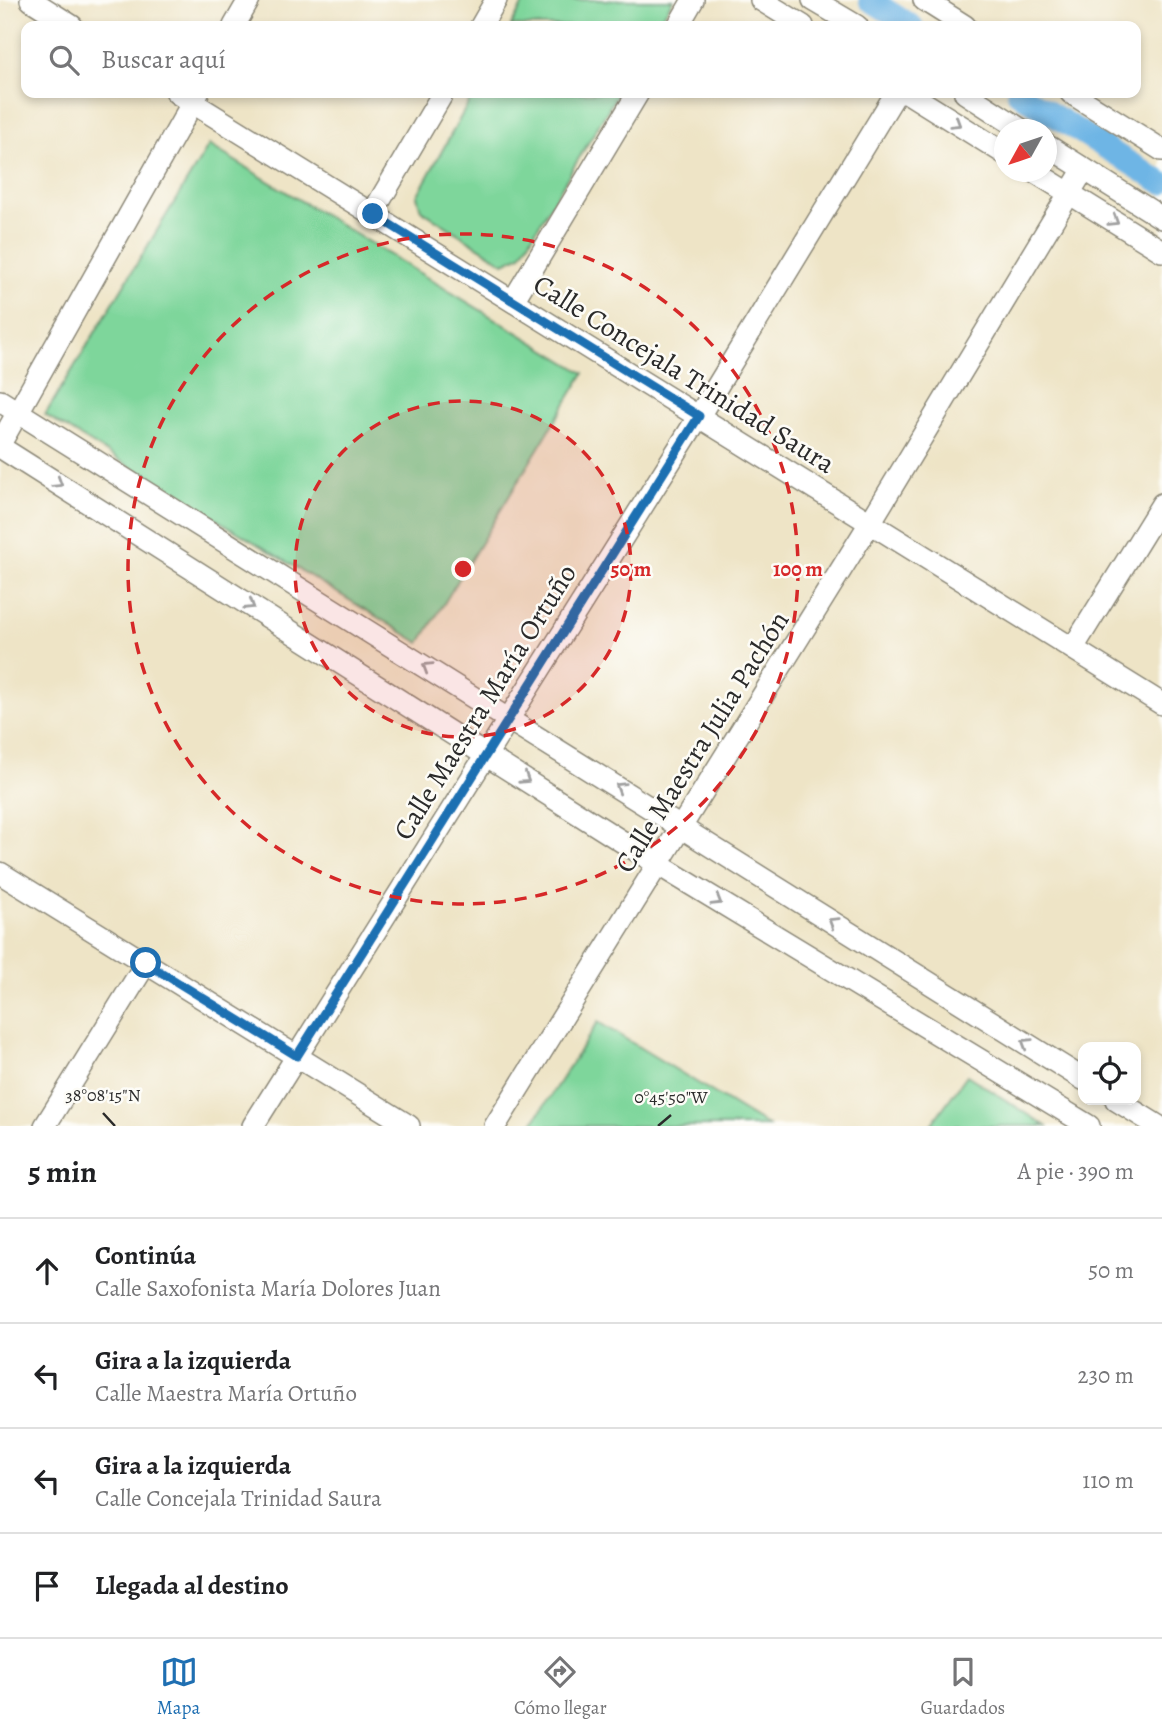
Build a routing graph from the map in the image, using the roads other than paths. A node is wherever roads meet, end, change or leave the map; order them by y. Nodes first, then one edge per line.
1 (31, 0) edge
2 (249, 0) edge
3 (496, 0) edge
4 (693, 0) edge
5 (761, 0) edge
6 (813, 0) edge
7 (924, 0) edge
8 (64, 21) edge
9 (237, 21) edge
10 (484, 21) edge
11 (681, 21) edge
12 (795, 21) edge
13 (849, 21) edge
14 (957, 21) edge
15 (188, 98) edge
16 (192, 98) edge
17 (440, 98) edge
18 (635, 98) edge
19 (893, 98) edge
20 (916, 98) edge
21 (973, 98) edge
22 (1079, 98) edge
23 (1005, 119) edge
24 (994, 147) edge
25 (1162, 150) edge
26 (1057, 152) edge
27 (1084, 169) junction
28 (1052, 182) edge
29 (1070, 193) junction
30 (373, 214) junction
31 (1162, 218) edge
32 (1162, 251) edge
33 (513, 301) junction
34 (0, 401) edge
35 (19, 412) junction
36 (699, 416) junction
37 (0, 446) edge
38 (1162, 504) edge
39 (870, 523) junction
40 (1073, 648) junction
41 (1162, 704) edge
42 (509, 718) junction
43 (486, 753) junction
44 (682, 827) junction
45 (659, 865) junction
46 (0, 873) edge
47 (146, 963) junction
48 (297, 1056) junction
49 (1078, 1076) edge
50 (1124, 1105) edge
51 (45, 1126) edge
52 (253, 1126) edge
53 (409, 1126) edge
54 (495, 1126) edge
55 (1089, 1126) edge
56 (1158, 1126) edge

1 - 8 street
2 - 9 street
3 - 10 street
4 - 11 street
5 - 12 street
6 - 13 street
7 - 14 street
15 - 35 street
16 - 30 street, Calle Concejala Trinidad Saura
17 - 30 street
18 - 33 street
19 - 36 street, Calle Maestra María Ortuño
20 -> 24 street
21 - 23 street
22 - 25 street
26 - 27 street
27 - 29 street, Calle Maestra Julia Pachón
27 - 31 street
28 - 29 street
29 -> 32 street
29 - 39 street, Calle Maestra Julia Pachón
30 - 33 street, Calle Concejala Trinidad Saura
33 - 36 street, Calle Concejala Trinidad Saura
34 - 35 street
35 - 37 street
42 -> 35 street
36 - 39 street, Calle Concejala Trinidad Saura
36 - 42 street, Calle Maestra María Ortuño
37 -> 43 street
38 - 40 street
39 - 40 street, Calle Concejala Trinidad Saura
39 - 44 street, Calle Maestra Julia Pachón
40 - 41 street, Calle Concejala Trinidad Saura
42 - 43 street, Calle Maestra María Ortuño
44 -> 42 street
43 -> 45 street
43 - 48 street, Calle Maestra María Ortuño
44 - 45 street, Calle Maestra Julia Pachón
49 -> 44 street
45 - 54 street, Calle Maestra Julia Pachón
45 -> 55 street
46 - 47 street
47 - 48 street
47 - 51 street
48 - 52 street, Calle Maestra María Ortuño
48 - 53 street
50 - 56 street

